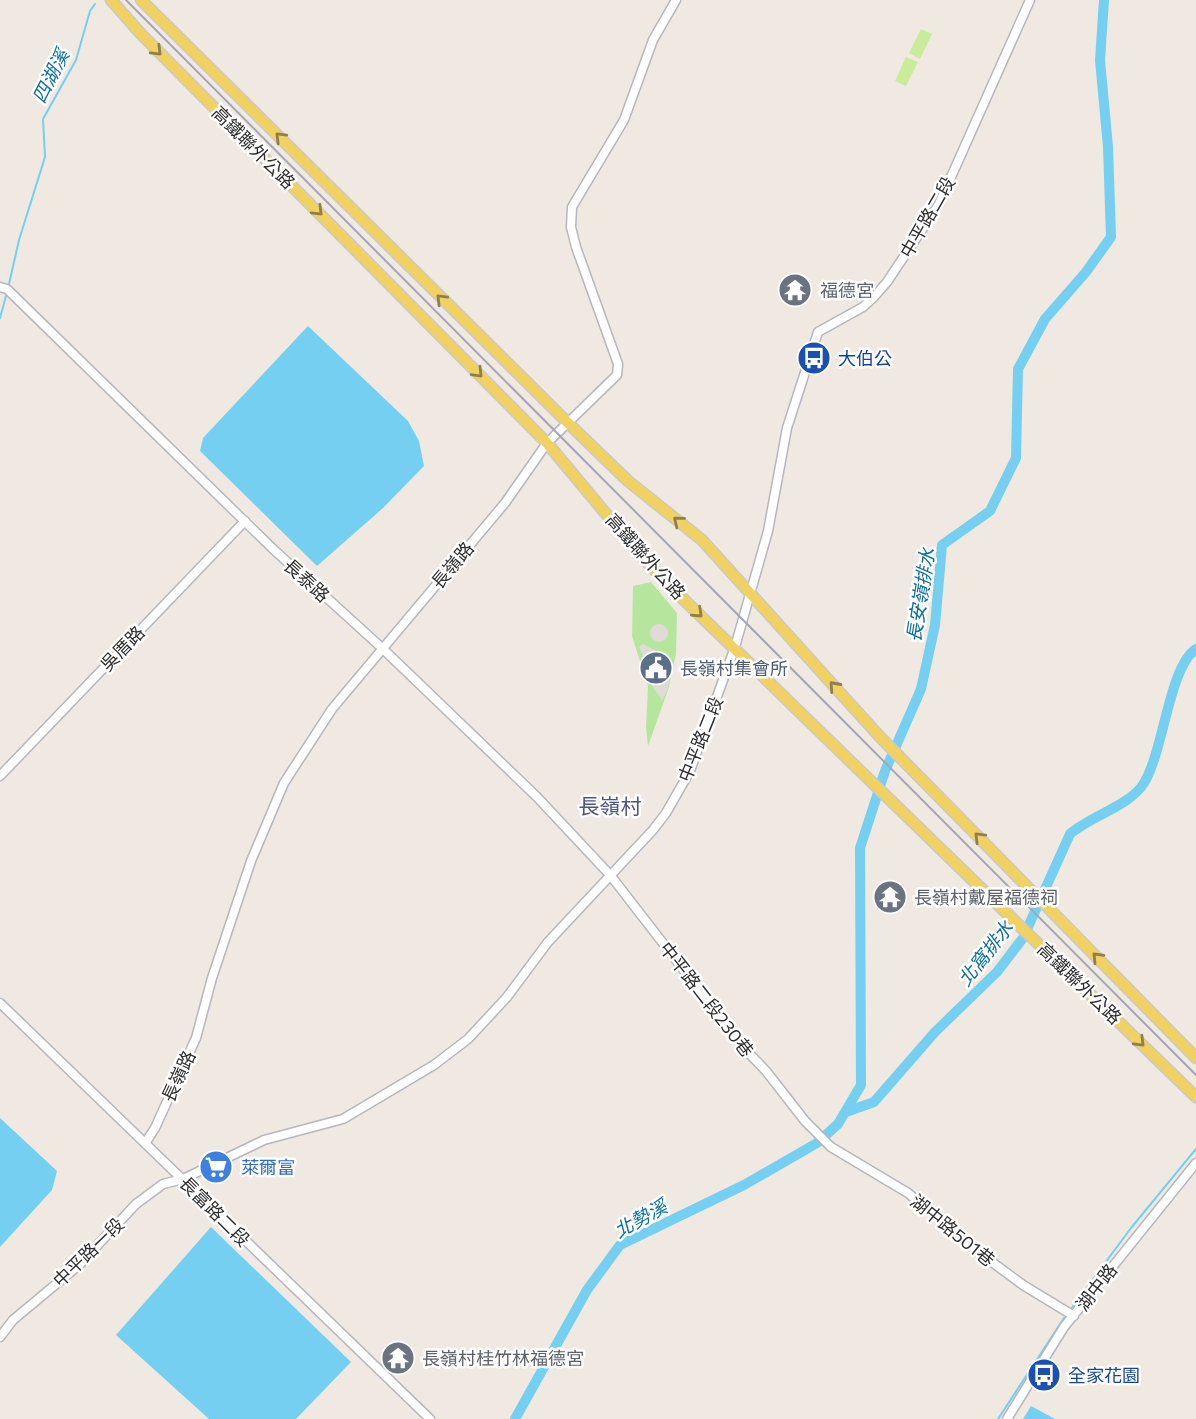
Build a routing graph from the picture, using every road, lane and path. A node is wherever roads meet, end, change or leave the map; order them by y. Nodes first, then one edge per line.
1 (111, 0) edge
2 (141, 0) edge
3 (676, 0) edge
4 (1030, 0) edge
5 (0, 287) edge
6 (566, 422) junction
7 (547, 443) junction
8 (245, 521) junction
9 (751, 594) junction
10 (382, 648) junction
11 (735, 648) junction
12 (0, 776) edge
13 (611, 876) junction
14 (0, 1003) edge
15 (1196, 1059) edge
16 (1196, 1097) edge
17 (146, 1142) junction
18 (831, 1147) joint
19 (1196, 1163) edge
20 (183, 1179) junction
21 (1074, 1316) junction
22 (0, 1337) edge
23 (430, 1419) edge
24 (1007, 1419) edge

1 -> 7 main road, 高鐵聯外公路
6 -> 2 main road, 高鐵聯外公路
3 - 6 street, 長嶺路
4 - 9 street, 中平路二段
5 - 8 street, 長泰路
6 - 7 street, 長嶺路
9 -> 6 main road, 高鐵聯外公路
7 - 10 street, 長嶺路
7 -> 11 main road, 高鐵聯外公路
8 - 10 street, 長泰路
8 - 12 street, 吳厝路
9 - 11 street, 中平路二段
15 -> 9 main road, 高鐵聯外公路
10 - 13 street, 長泰路
10 - 17 street, 長嶺路
11 - 13 street, 中平路二段
11 -> 16 main road, 高鐵聯外公路
13 - 18 street, 中平路二段230巷
13 - 20 street, 中平路二段
14 - 17 street, 長富路二段
17 - 20 street, 長富路二段
18 - 21 street, 湖中路501巷
19 - 21 street, 湖中路
20 - 22 street, 中平路一段
20 - 23 street, 長富路二段
21 - 24 street, 湖中路

